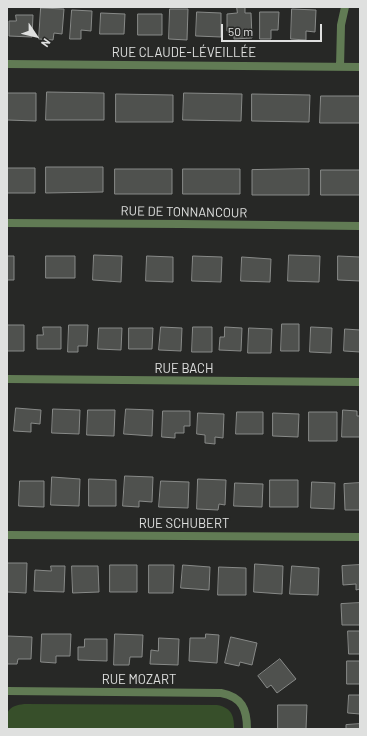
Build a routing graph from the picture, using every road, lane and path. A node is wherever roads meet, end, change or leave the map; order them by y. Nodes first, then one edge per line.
1 (345, 7) edge
2 (7, 64) edge
3 (340, 67) junction
4 (360, 67) edge
5 (7, 223) edge
6 (360, 226) edge
7 (7, 379) edge
8 (360, 382) edge
9 (7, 535) edge
10 (360, 537) edge
11 (7, 691) edge
12 (247, 729) edge

1 - 3 street
2 - 3 street, RUE CLAUDE-LÉVEILLÉE
3 - 4 street, RUE CLAUDE-LÉVEILLÉE
5 - 6 street, RUE DE TONNANCOUR
7 - 8 street, RUE BACH
9 - 10 street, RUE SCHUBERT
11 - 12 street, RUE MOZART

